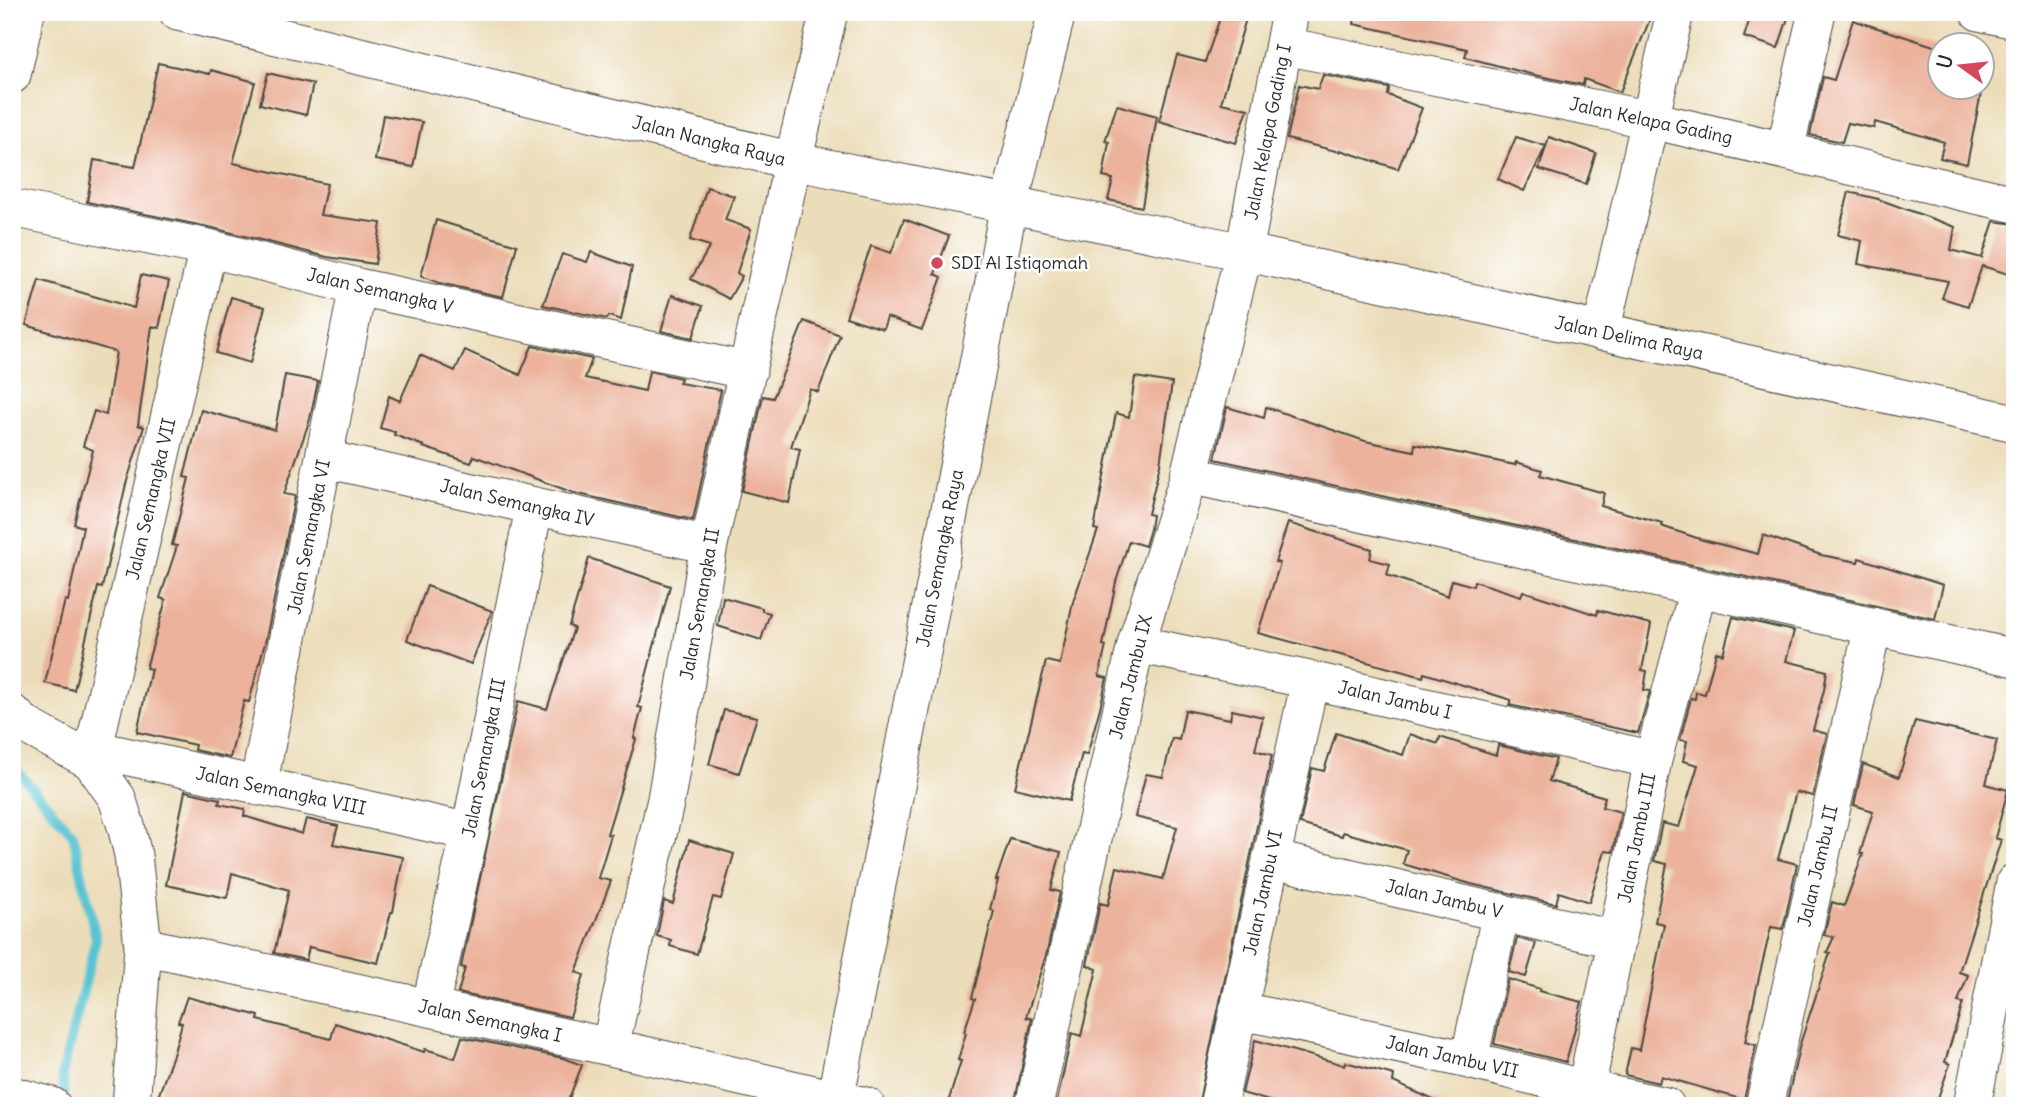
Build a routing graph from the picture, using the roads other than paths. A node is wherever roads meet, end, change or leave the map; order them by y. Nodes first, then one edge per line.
1 (26, 12) edge
2 (178, 12) edge
3 (829, 12) edge
4 (1057, 12) edge
5 (1675, 12) edge
6 (1817, 12) edge
7 (1979, 12) edge
8 (2015, 20) edge
9 (262, 22) edge
10 (1288, 29) edge
11 (12, 75) edge
12 (1651, 120) junction
13 (1785, 150) junction
14 (793, 161) junction
15 (1009, 205) junction
16 (2015, 205) edge
17 (12, 208) edge
18 (208, 248) junction
19 (1244, 252) junction
20 (358, 287) junction
21 (1601, 332) junction
22 (748, 371) junction
23 (2015, 423) edge
24 (325, 460) junction
25 (1189, 475) junction
26 (534, 508) junction
27 (709, 545) junction
28 (1698, 589) junction
29 (1873, 626) junction
30 (1136, 644) junction
31 (2015, 658) edge
32 (1310, 680) junction
33 (12, 713) edge
34 (92, 755) junction
35 (1653, 760) junction
36 (258, 787) junction
37 (470, 832) junction
38 (1271, 859) junction
39 (2015, 882) edge
40 (1501, 912) junction
41 (1617, 940) junction
42 (143, 946) junction
43 (430, 1008) junction
44 (1238, 1010) junction
45 (610, 1047) junction
46 (1469, 1060) junction
47 (1586, 1089) junction
48 (14, 1096) edge
49 (845, 1103) edge
50 (52, 1106) edge
51 (131, 1106) edge
52 (1034, 1106) edge
53 (1218, 1106) edge
54 (1665, 1106) edge
55 (1764, 1106) edge
56 (1972, 1106) edge

1 - 11 street
2 - 9 street, Jalan Nangka Raya
3 - 14 street, Jalan Semangka II
4 - 15 street, Jalan Semangka Raya
5 - 12 street
6 - 13 street
7 - 8 street
9 - 14 street, Jalan Nangka Raya
10 - 12 street, Jalan Kelapa Gading
10 - 19 street, Jalan Kelapa Gading I
12 - 13 street, Jalan Kelapa Gading
12 - 21 street
13 - 16 street, Jalan Kelapa Gading
14 - 15 street, Jalan Nangka Raya
14 - 22 street, Jalan Semangka II
15 - 19 street, Jalan Nangka Raya
15 - 49 street, Jalan Semangka Raya
17 - 18 street, Jalan Semangka V
18 - 20 street, Jalan Semangka V
18 - 34 street, Jalan Semangka VII
19 - 21 street, Jalan Delima Raya
19 - 25 street, Jalan Jambu IX
20 - 22 street, Jalan Semangka V
20 - 24 street, Jalan Semangka VI
21 - 23 street, Jalan Delima Raya
22 - 27 street, Jalan Semangka II
24 - 26 street, Jalan Semangka IV
24 - 36 street, Jalan Semangka VI
25 - 28 street
25 - 30 street, Jalan Jambu IX
26 - 27 street, Jalan Semangka IV
26 - 37 street, Jalan Semangka III
27 - 45 street, Jalan Semangka II
28 - 29 street
28 - 35 street, Jalan Jambu III
29 - 31 street
29 - 55 street, Jalan Jambu II
30 - 32 street, Jalan Jambu I
30 - 52 street, Jalan Jambu IX
32 - 35 street, Jalan Jambu I
32 - 38 street, Jalan Jambu VI
33 - 34 street
34 - 36 street, Jalan Semangka VIII
34 - 42 street
35 - 41 street, Jalan Jambu III
36 - 37 street, Jalan Semangka VIII
37 - 43 street, Jalan Semangka III
38 - 40 street, Jalan Jambu V
38 - 44 street, Jalan Jambu VI
39 - 56 street
40 - 41 street, Jalan Jambu V
40 - 46 street
41 - 47 street, Jalan Jambu III
42 - 43 street, Jalan Semangka I
42 - 51 street
43 - 45 street, Jalan Semangka I
44 - 46 street, Jalan Jambu VII
44 - 53 street, Jalan Jambu VI
45 - 49 street, Jalan Semangka I
46 - 47 street, Jalan Jambu VII
47 - 54 street, Jalan Jambu VII
48 - 50 street

